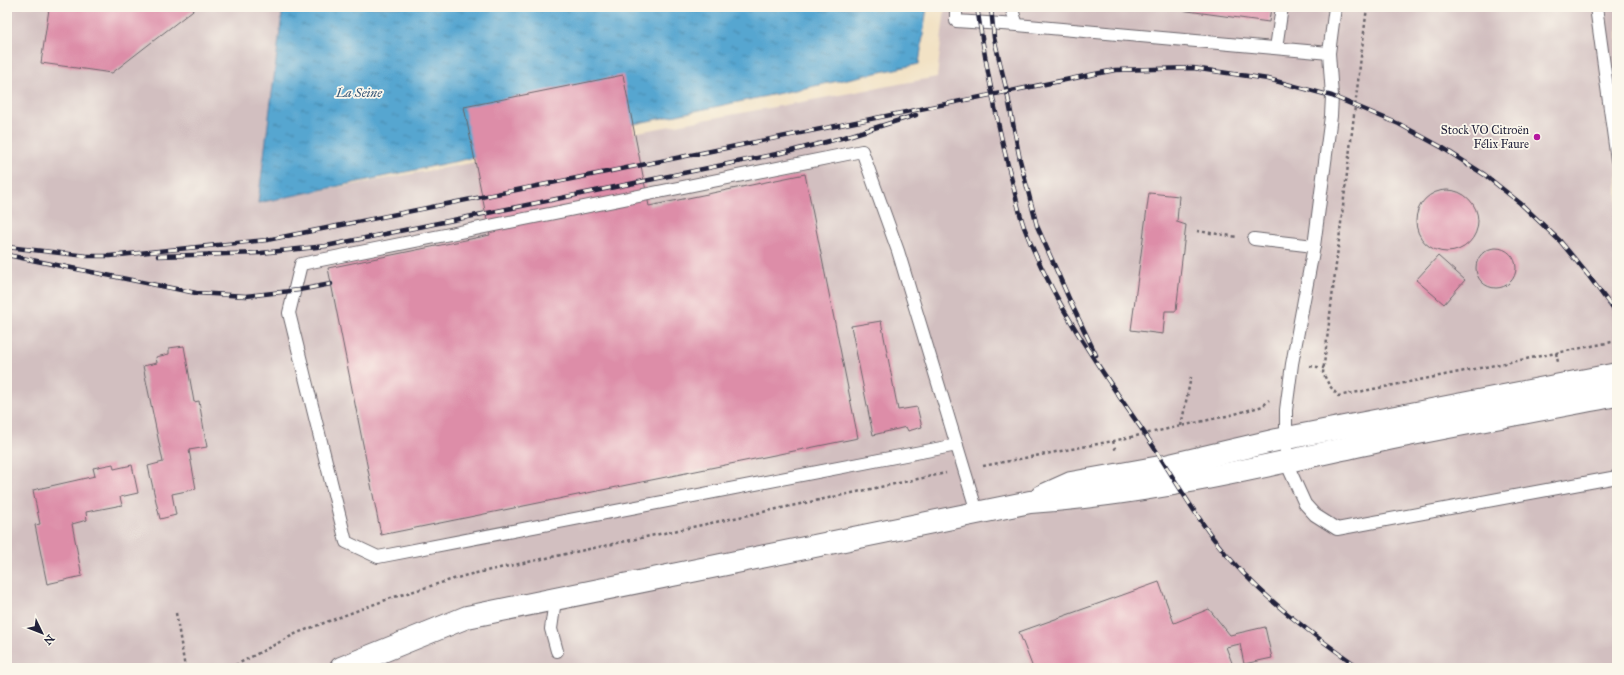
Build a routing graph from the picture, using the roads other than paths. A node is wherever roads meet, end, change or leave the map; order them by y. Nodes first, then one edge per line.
1 (956, 7) edge
2 (1011, 7) edge
3 (1282, 7) edge
4 (1335, 7) edge
5 (1596, 7) edge
6 (1017, 25) junction
7 (1276, 48) junction
8 (1329, 53) junction
9 (1617, 160) edge
10 (1254, 239) road end
11 (1314, 246) junction
12 (1617, 374) edge
13 (1617, 395) edge
14 (1286, 439) junction
15 (957, 445) junction
16 (1286, 462) junction
17 (1617, 477) edge
18 (1030, 502) junction
19 (977, 512) junction
20 (555, 600) junction
21 (557, 651) dead end
22 (341, 668) edge

1 - 6 lane
2 - 6 lane
3 - 7 lane
4 - 8 lane
5 - 9 lane
6 - 7 lane
7 - 8 lane
8 - 11 lane
10 - 11 lane
11 - 14 lane
12 - 14 street
13 - 16 street
14 - 16 lane
14 - 18 street
15 - 15 lane
15 - 19 lane
16 - 17 lane
16 - 18 street
18 - 19 street
19 - 20 street
20 - 21 lane
20 - 22 street

